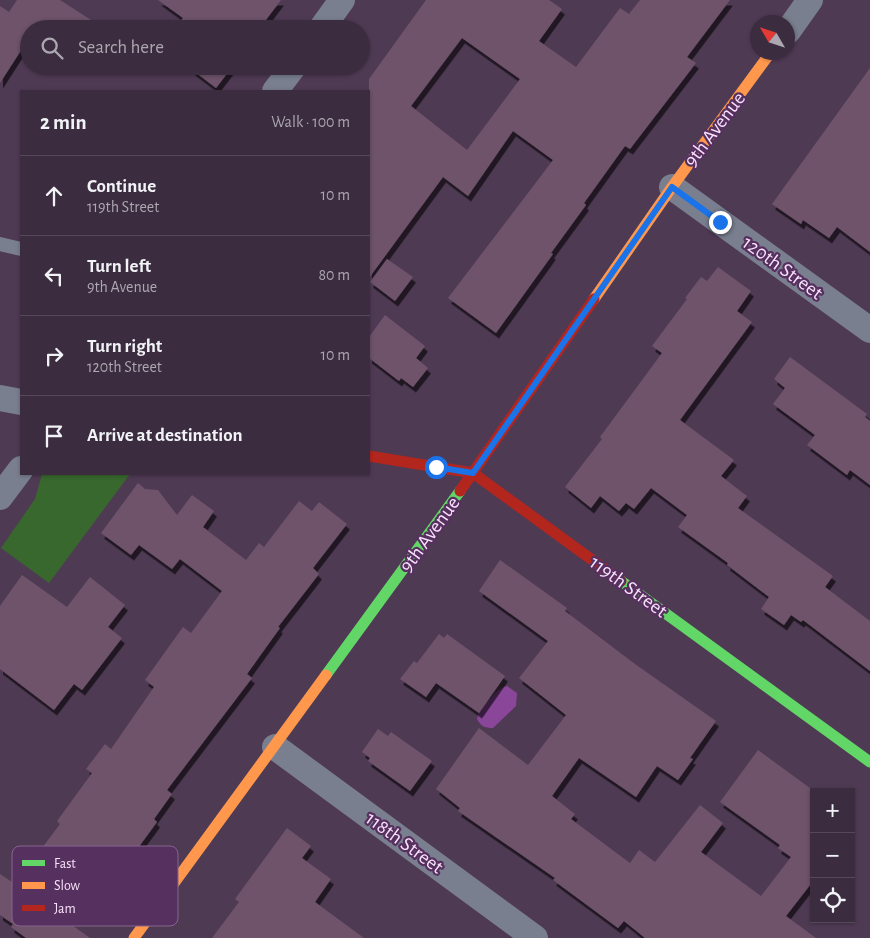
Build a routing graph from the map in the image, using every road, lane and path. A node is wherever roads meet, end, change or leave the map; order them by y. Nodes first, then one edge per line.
1 (342, 0) edge
2 (810, 0) edge
3 (328, 20) edge
4 (795, 21) edge
5 (765, 60) edge
6 (287, 75) edge
7 (276, 90) edge
8 (672, 187) junction
9 (0, 244) edge
10 (20, 249) edge
11 (870, 330) edge
12 (0, 398) edge
13 (20, 402) edge
14 (370, 456) edge
15 (20, 470) edge
16 (473, 473) junction
17 (0, 497) edge
18 (275, 747) junction
19 (870, 762) edge
20 (178, 878) edge
21 (143, 926) edge
22 (134, 938) edge
23 (534, 938) edge

1 - 3 street
2 - 4 street
5 - 8 street, 9th Avenue
6 - 7 street
8 - 11 street, 120th Street
8 - 16 street, 9th Avenue
9 - 10 lane
12 - 13 street
14 - 16 street, 119th Street
15 - 17 street
16 - 18 street, 9th Avenue
16 - 19 street, 119th Street
18 - 20 street, 9th Avenue
18 - 23 street, 118th Street
21 - 22 street, 9th Avenue

